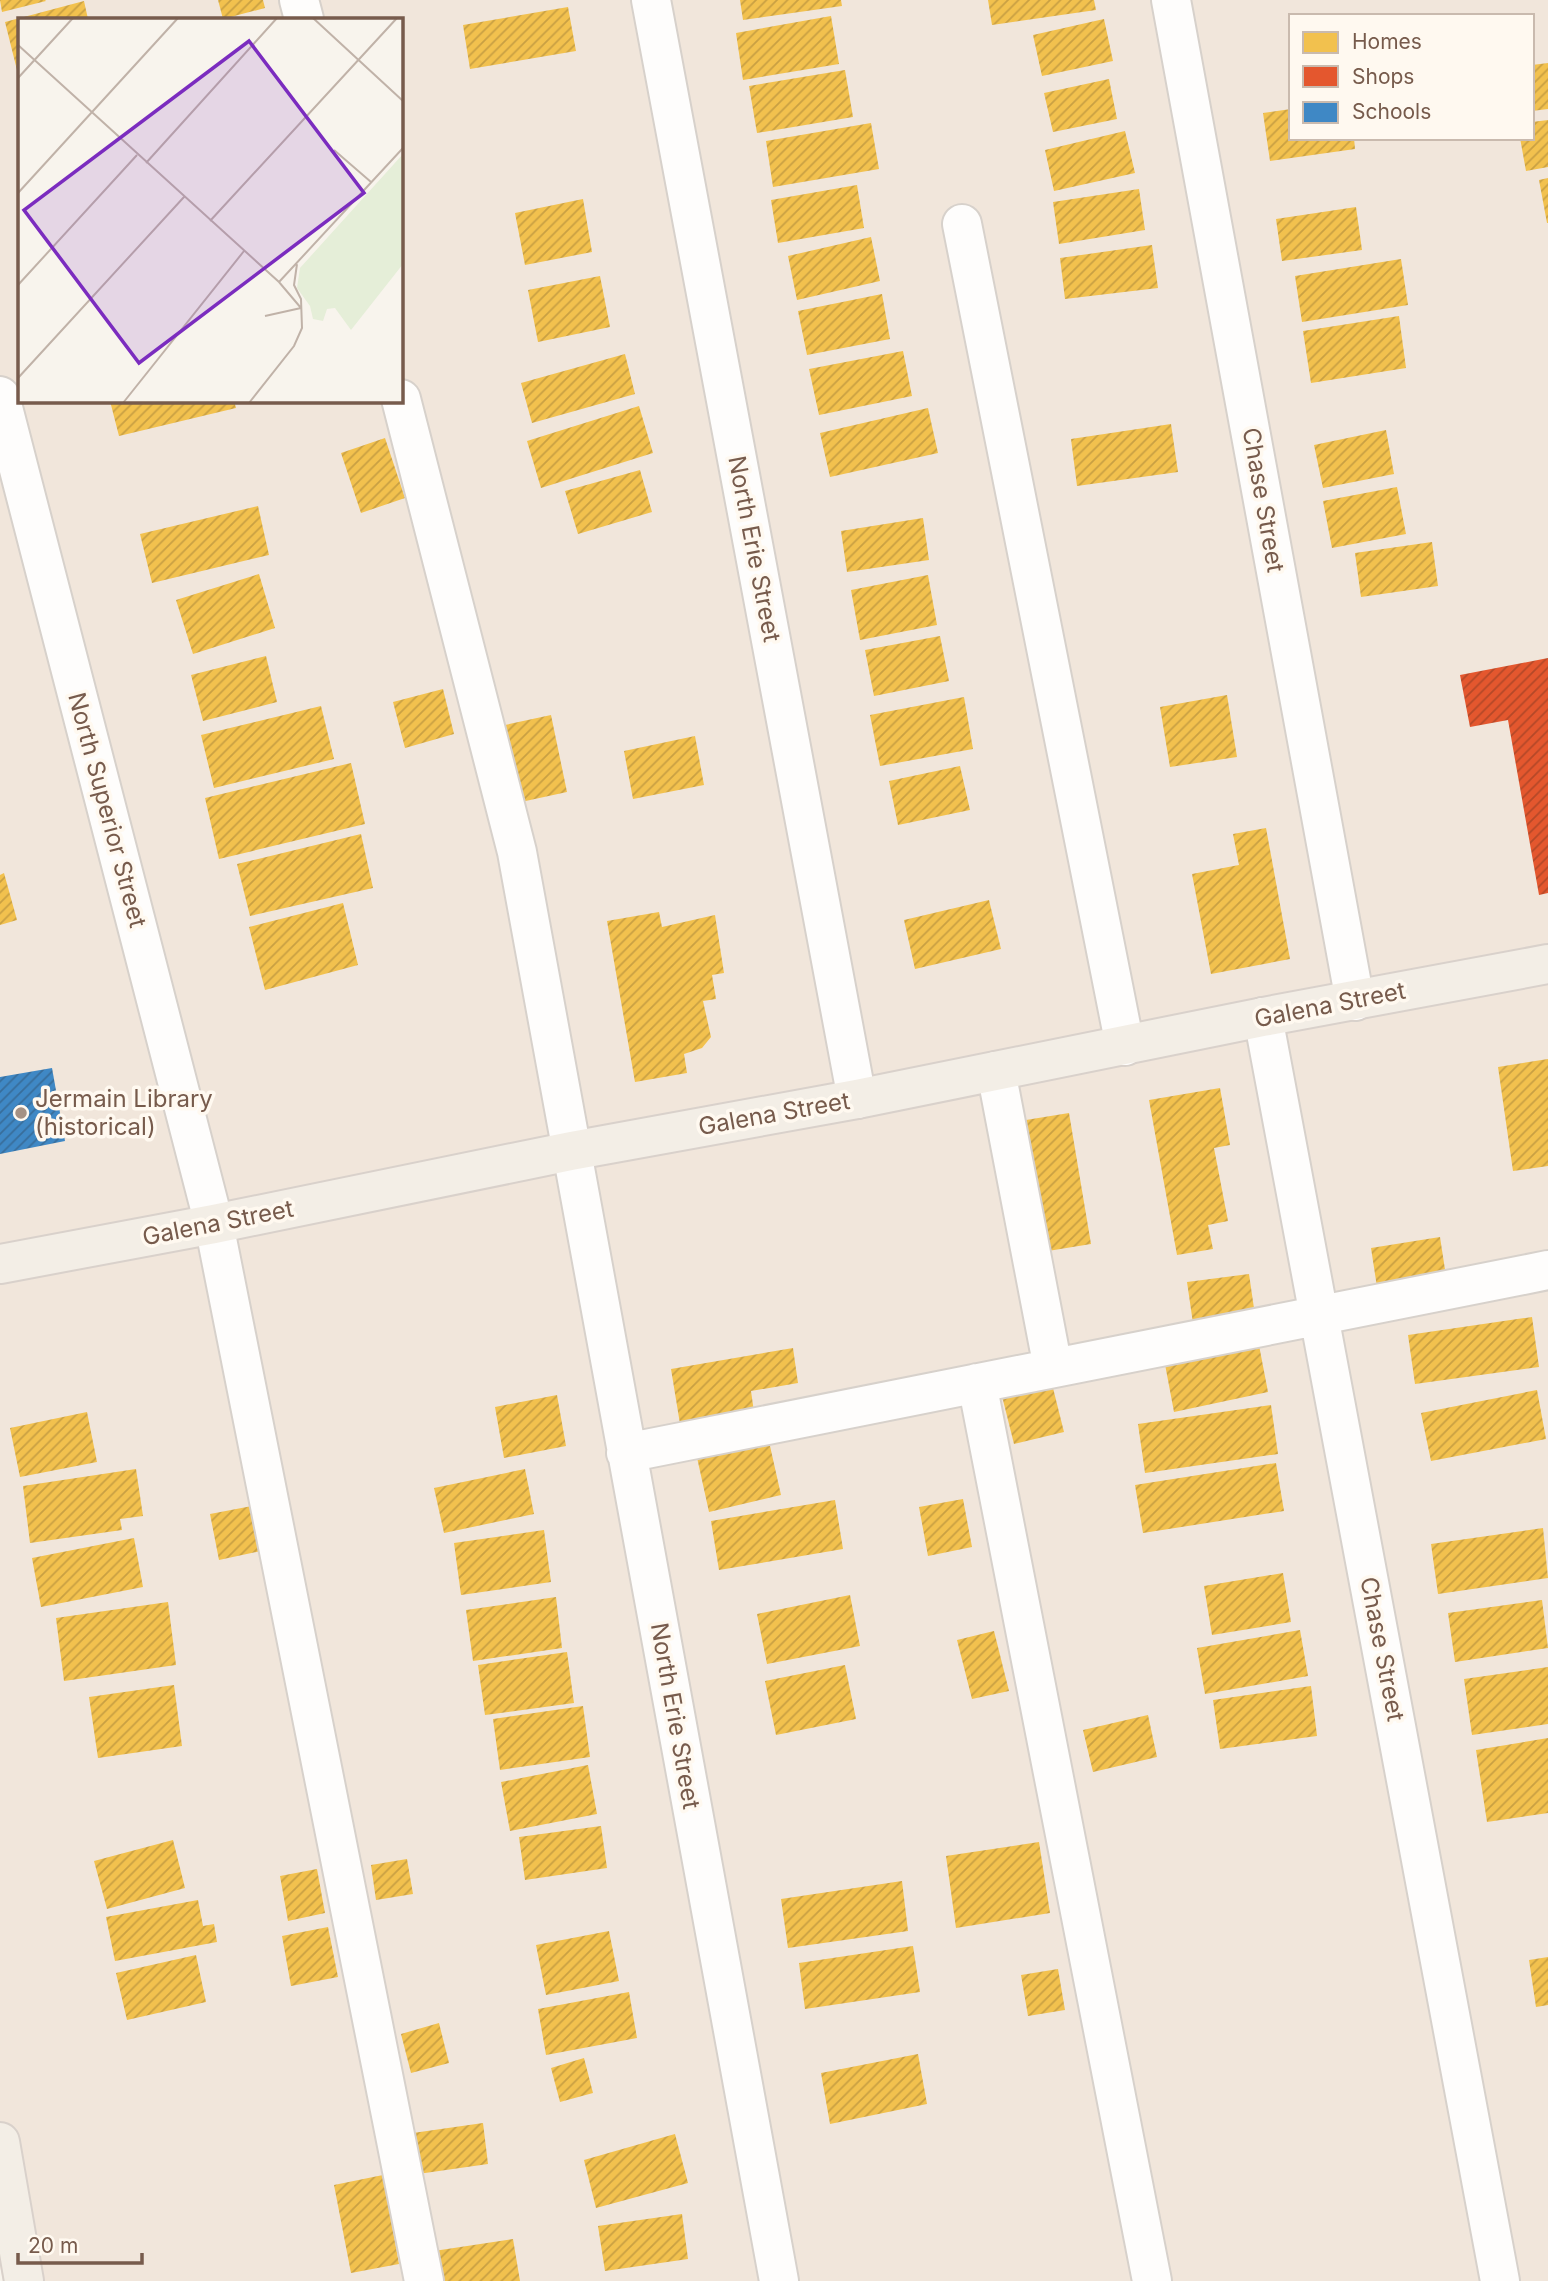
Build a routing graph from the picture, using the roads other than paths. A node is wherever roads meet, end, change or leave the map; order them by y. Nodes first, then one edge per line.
1 (299, 0) edge
2 (651, 0) edge
3 (1171, 0) edge
4 (304, 18) edge
5 (962, 225) dead end
6 (0, 396) edge
7 (402, 402) edge
8 (1548, 964) edge
9 (1355, 1001) junction
10 (1263, 1017) junction
11 (1125, 1046) junction
12 (996, 1071) junction
13 (857, 1099) junction
14 (571, 1152) junction
15 (214, 1224) junction
16 (0, 1264) edge
17 (1548, 1270) edge
18 (1319, 1316) junction
19 (1053, 1368) junction
20 (977, 1383) junction
21 (626, 1453) junction
22 (0, 2142) edge
23 (24, 2281) edge
24 (424, 2281) edge
25 (779, 2281) edge
26 (1152, 2281) edge
27 (1500, 2281) edge

1 - 4 street
2 - 13 street, North Erie Street
3 - 9 street, Chase Street
5 - 11 street
6 - 15 street, North Superior Street
7 - 14 street, North Erie Street
8 - 9 main road, Galena Street
9 - 10 main road, Galena Street
10 - 11 main road, Galena Street
10 - 18 street, Chase Street
11 - 12 main road, Galena Street
12 - 13 main road, Galena Street
12 - 19 street
13 - 14 main road, Galena Street
14 - 15 main road, Galena Street
14 - 21 street, North Erie Street
15 - 16 main road, Galena Street
15 - 24 street, North Superior Street
17 - 18 street
18 - 19 street
18 - 27 street, Chase Street
19 - 20 street
20 - 21 street
20 - 26 street
21 - 25 street, North Erie Street
22 - 23 main road

